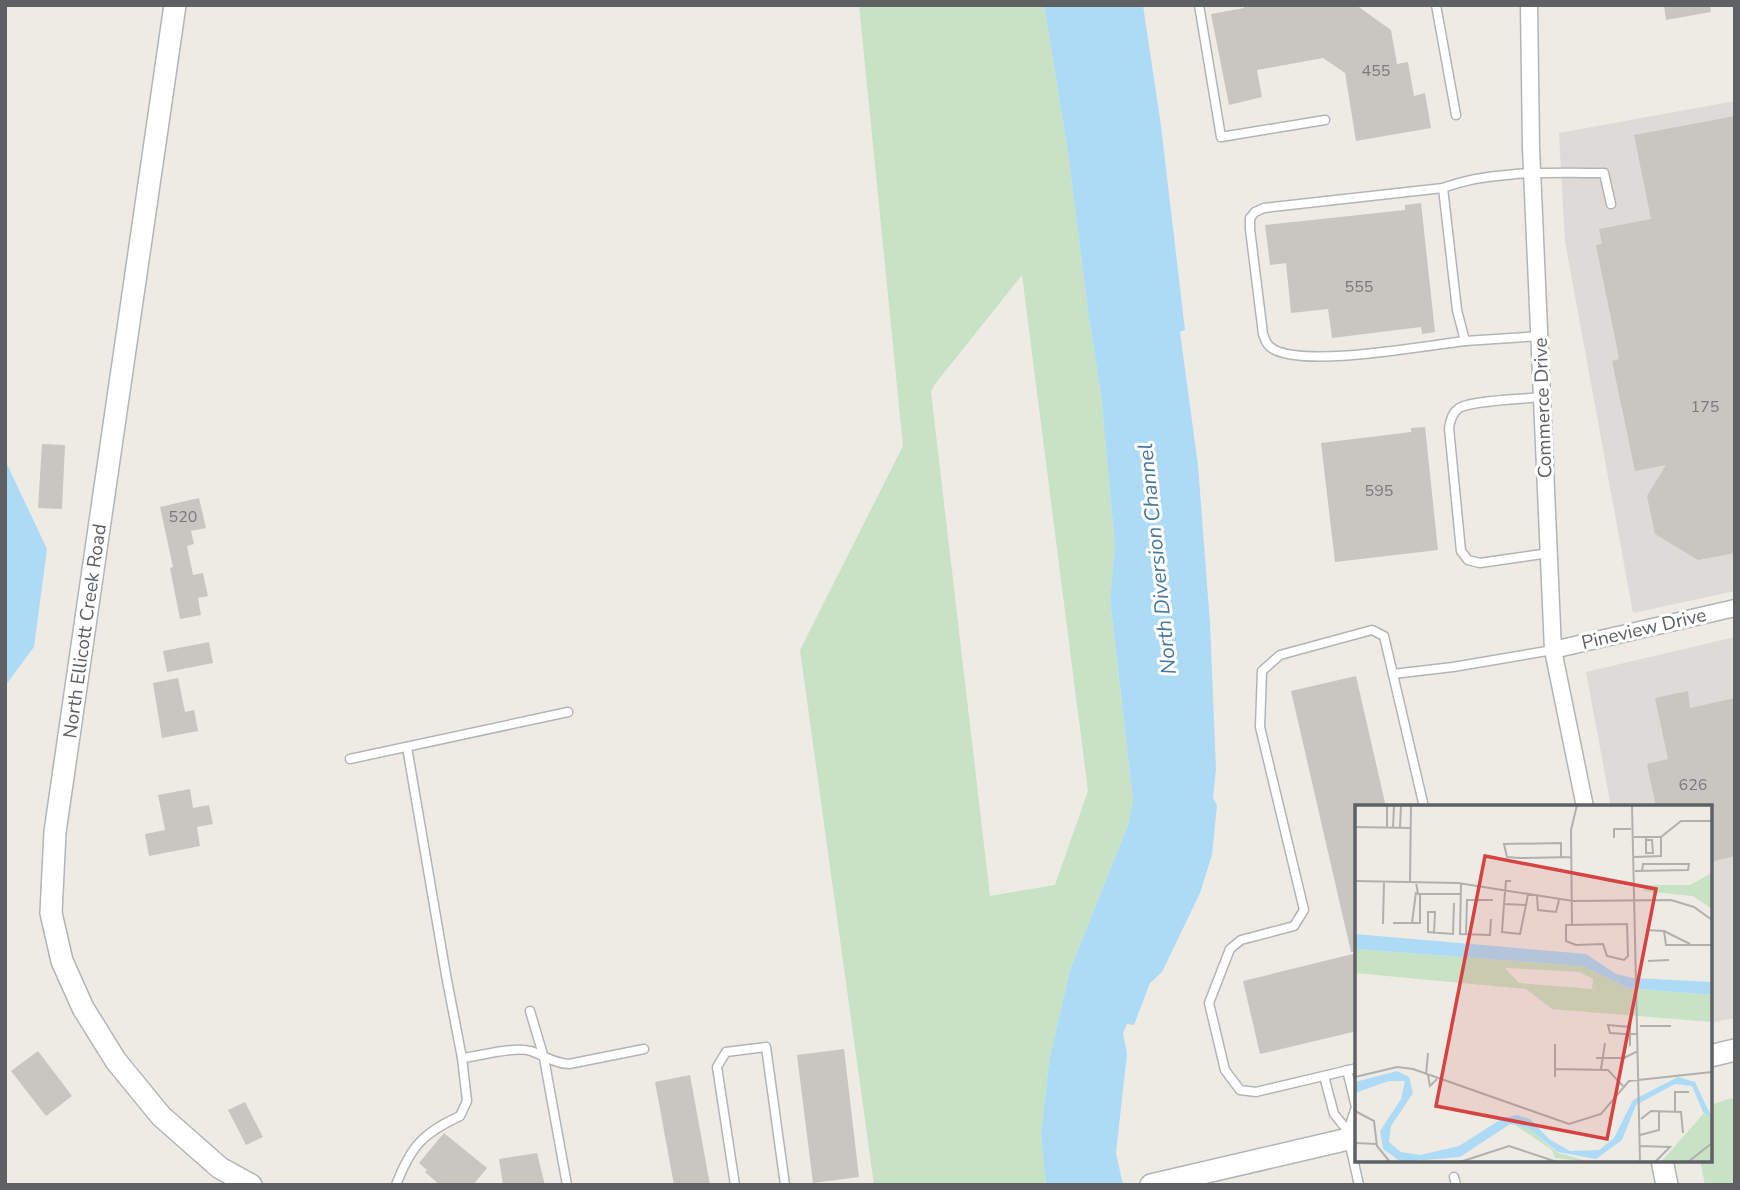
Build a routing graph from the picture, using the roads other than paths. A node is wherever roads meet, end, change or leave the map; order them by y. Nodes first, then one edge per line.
1 (175, 5) edge
2 (1199, 5) edge
3 (1436, 5) edge
4 (1529, 5) edge
5 (1456, 115) dead end
6 (1325, 120) dead end
7 (1532, 173) junction
8 (1443, 188) junction
9 (1611, 204) dead end
10 (1539, 335) junction
11 (1465, 341) junction
12 (1542, 397) junction
13 (1549, 553) junction
14 (1735, 608) edge
15 (1553, 650) junction
16 (1393, 674) junction
17 (568, 712) dead end
18 (407, 747) junction
19 (350, 759) dead end
20 (1424, 805) edge
21 (1585, 805) edge
22 (530, 1011) dead end
23 (644, 1049) dead end
24 (1735, 1050) edge
25 (1712, 1056) edge
26 (462, 1058) junction
27 (544, 1058) junction
28 (1355, 1068) edge
29 (1347, 1070) junction
30 (1324, 1076) junction
31 (1355, 1103) edge
32 (1355, 1113) edge
33 (1351, 1136) edge
34 (1355, 1160) edge
35 (1355, 1162) edge
36 (1661, 1162) edge
37 (251, 1185) edge
38 (396, 1185) edge
39 (567, 1185) edge
40 (735, 1185) edge
41 (785, 1185) edge
42 (1151, 1185) edge
43 (1359, 1185) edge
44 (1667, 1185) edge

1 - 37 street, North Ellicott Creek Road
2 - 6 lane
3 - 5 lane
4 - 7 street, Commerce Drive
7 - 8 lane
7 - 9 lane
7 - 10 street, Commerce Drive
8 - 11 lane
8 - 11 lane
10 - 11 lane
10 - 12 street, Commerce Drive
12 - 13 street, Commerce Drive
12 - 13 lane
13 - 15 street, Commerce Drive
14 - 15 street, Pineview Drive
15 - 16 lane
15 - 21 street, Commerce Drive
16 - 20 lane
16 - 30 lane
17 - 18 lane
18 - 19 lane
18 - 26 lane
22 - 27 lane
23 - 27 lane
24 - 25 street
26 - 27 lane
26 - 38 lane
27 - 39 lane
28 - 29 lane
29 - 30 lane
29 - 31 lane
30 - 33 lane
32 - 33 lane
33 - 34 lane
33 - 42 street
35 - 43 lane
36 - 44 street
40 - 41 lane

